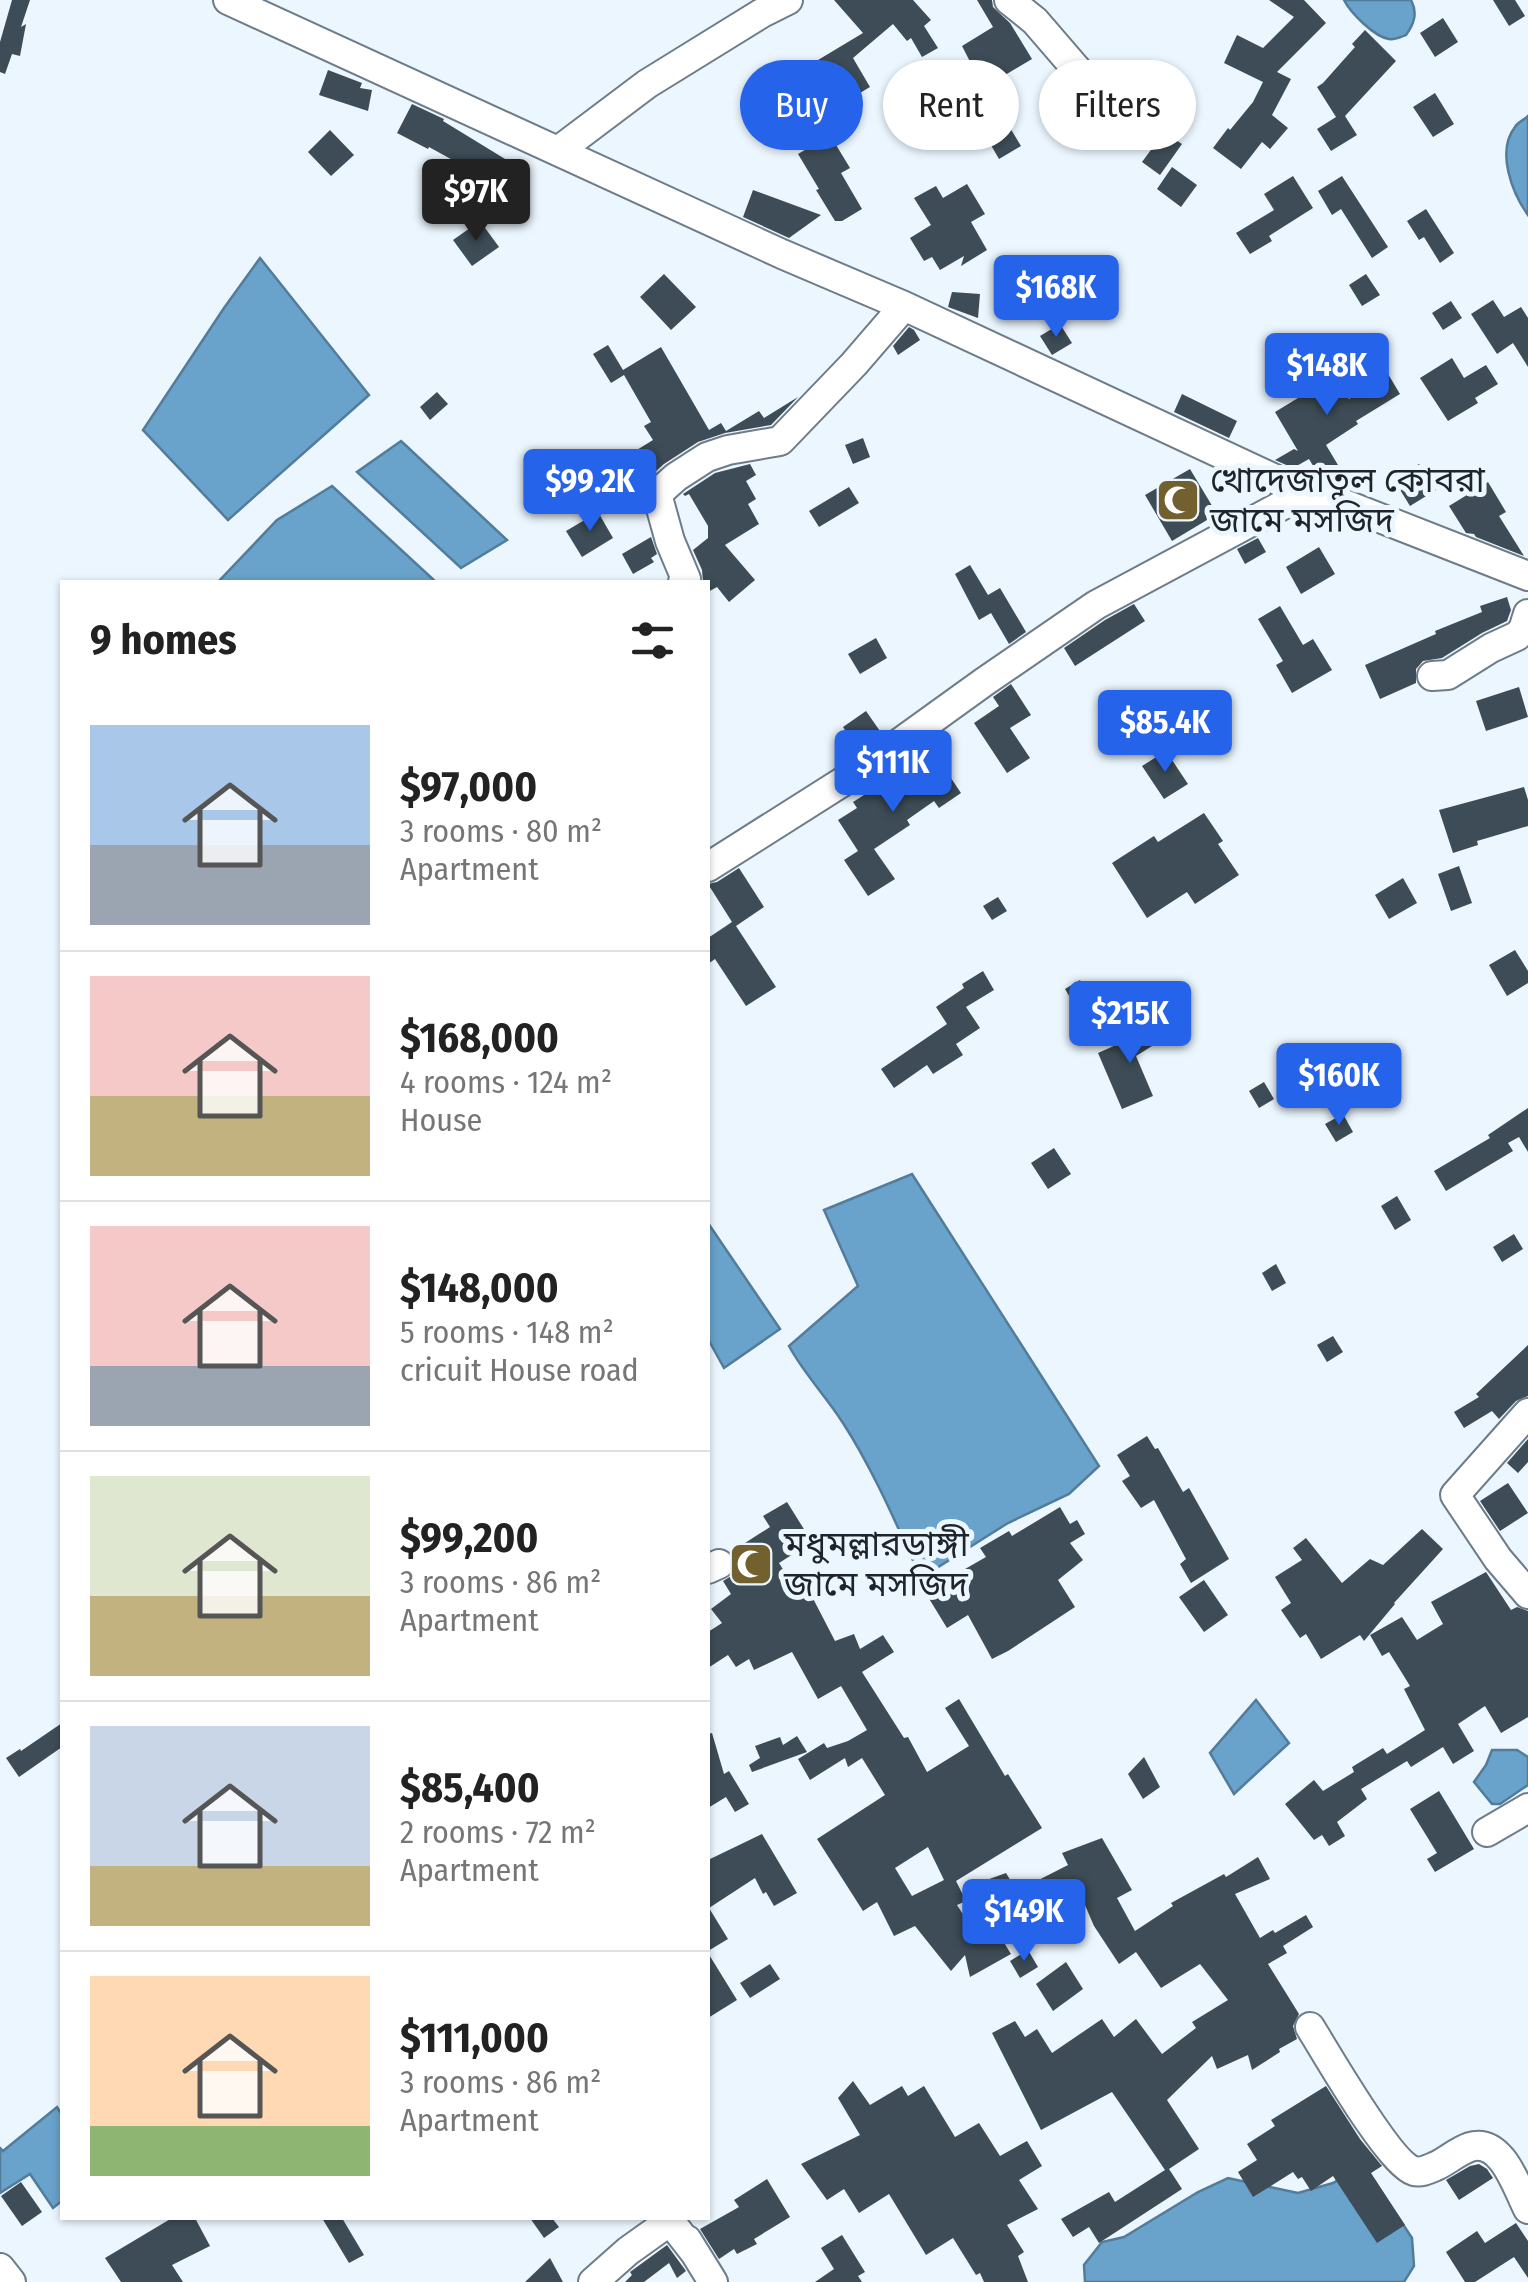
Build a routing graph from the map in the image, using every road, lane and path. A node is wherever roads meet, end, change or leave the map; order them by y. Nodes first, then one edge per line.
1 (228, 0) edge
2 (788, 0) edge
3 (1008, 0) edge
4 (1069, 60) edge
5 (558, 152) junction
6 (904, 306) junction
7 (1305, 493) junction
8 (1528, 576) edge
9 (685, 580) edge
10 (1528, 614) edge
11 (1432, 676) dead end
12 (710, 866) edge
13 (1528, 1414) edge
14 (1528, 1594) edge
15 (1528, 1808) edge
16 (1487, 1832) dead end
17 (1310, 2027) dead end
18 (1528, 2209) edge
19 (675, 2220) edge
20 (696, 2253) junction
21 (0, 2268) edge
22 (11, 2282) edge
23 (593, 2282) edge
24 (713, 2282) edge

1 - 5 street
2 - 5 street
3 - 4 street
5 - 6 street
6 - 7 street
6 - 9 street
7 - 8 street
7 - 12 street
10 - 11 street
13 - 14 street
15 - 16 street
17 - 18 street
19 - 20 street
20 - 23 street
20 - 24 street
21 - 22 street

